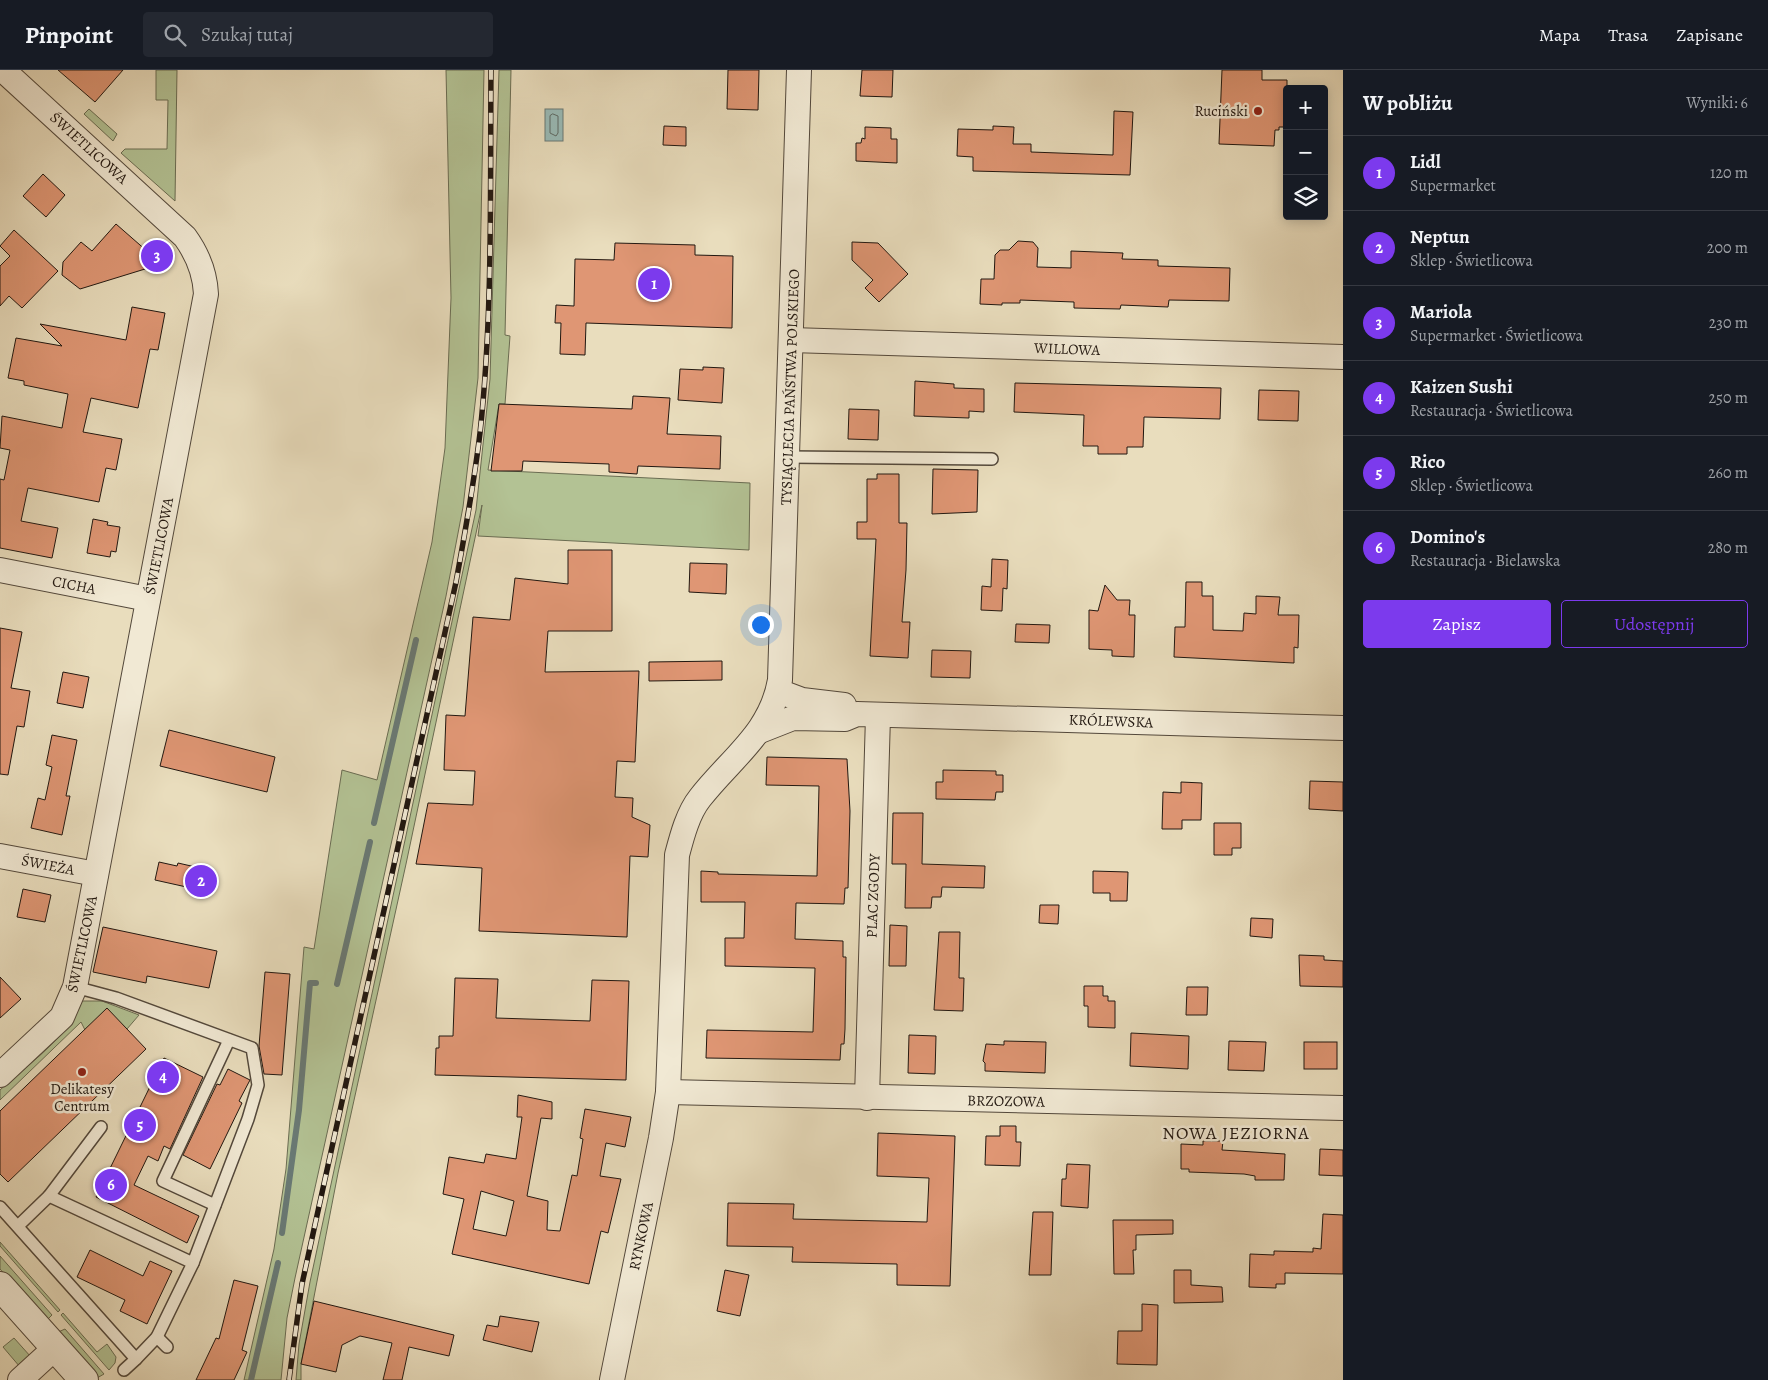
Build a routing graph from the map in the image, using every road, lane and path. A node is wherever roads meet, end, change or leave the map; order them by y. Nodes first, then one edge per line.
1 (3, 70) edge
2 (799, 70) edge
3 (792, 340) junction
4 (1343, 357) edge
5 (788, 457) junction
6 (992, 459) dead end
7 (0, 570) edge
8 (148, 599) junction
9 (776, 697) junction
10 (868, 715) junction
11 (1343, 728) edge
12 (760, 731) junction
13 (0, 856) edge
14 (96, 874) junction
15 (75, 987) junction
16 (230, 1040) junction
17 (0, 1075) edge
18 (668, 1092) junction
19 (868, 1098) junction
20 (1343, 1108) edge
21 (101, 1126) dead end
22 (49, 1196) junction
23 (215, 1205) junction
24 (0, 1207) edge
25 (18, 1226) junction
26 (194, 1271) junction
27 (0, 1286) edge
28 (157, 1337) junction
29 (167, 1347) dead end
30 (55, 1348) junction
31 (136, 1359) junction
32 (124, 1370) dead end
33 (20, 1380) edge
34 (84, 1380) edge
35 (612, 1380) edge

1 - 8 street, ŚWIETLICOWA
2 - 3 street, TYSIĄCLECIA PAŃSTWA POLSKIEGO
3 - 4 street, WILLOWA
3 - 5 street, TYSIĄCLECIA PAŃSTWA POLSKIEGO
5 - 6 lane
5 - 9 street, TYSIĄCLECIA PAŃSTWA POLSKIEGO
7 - 8 street, CICHA
8 - 14 street, ŚWIETLICOWA
9 - 10 street
9 - 12 street
10 - 11 street, KRÓLEWSKA
10 - 12 street
10 - 19 street, PLAC ZGODY
12 - 18 street
13 - 14 street, ŚWIEŻA
14 - 15 street, ŚWIETLICOWA
15 - 16 lane
15 - 17 street, ŚWIETLICOWA
16 - 23 lane
16 - 23 lane
18 - 19 street, BRZOZOWA
18 - 35 street, RYNKOWA
19 - 20 street, BRZOZOWA
21 - 22 lane
22 - 25 lane
22 - 26 lane
23 - 26 lane
24 - 25 lane
25 - 31 lane
26 - 28 lane
27 - 30 street
28 - 29 lane
28 - 31 lane
30 - 33 street
30 - 34 street
31 - 32 lane

